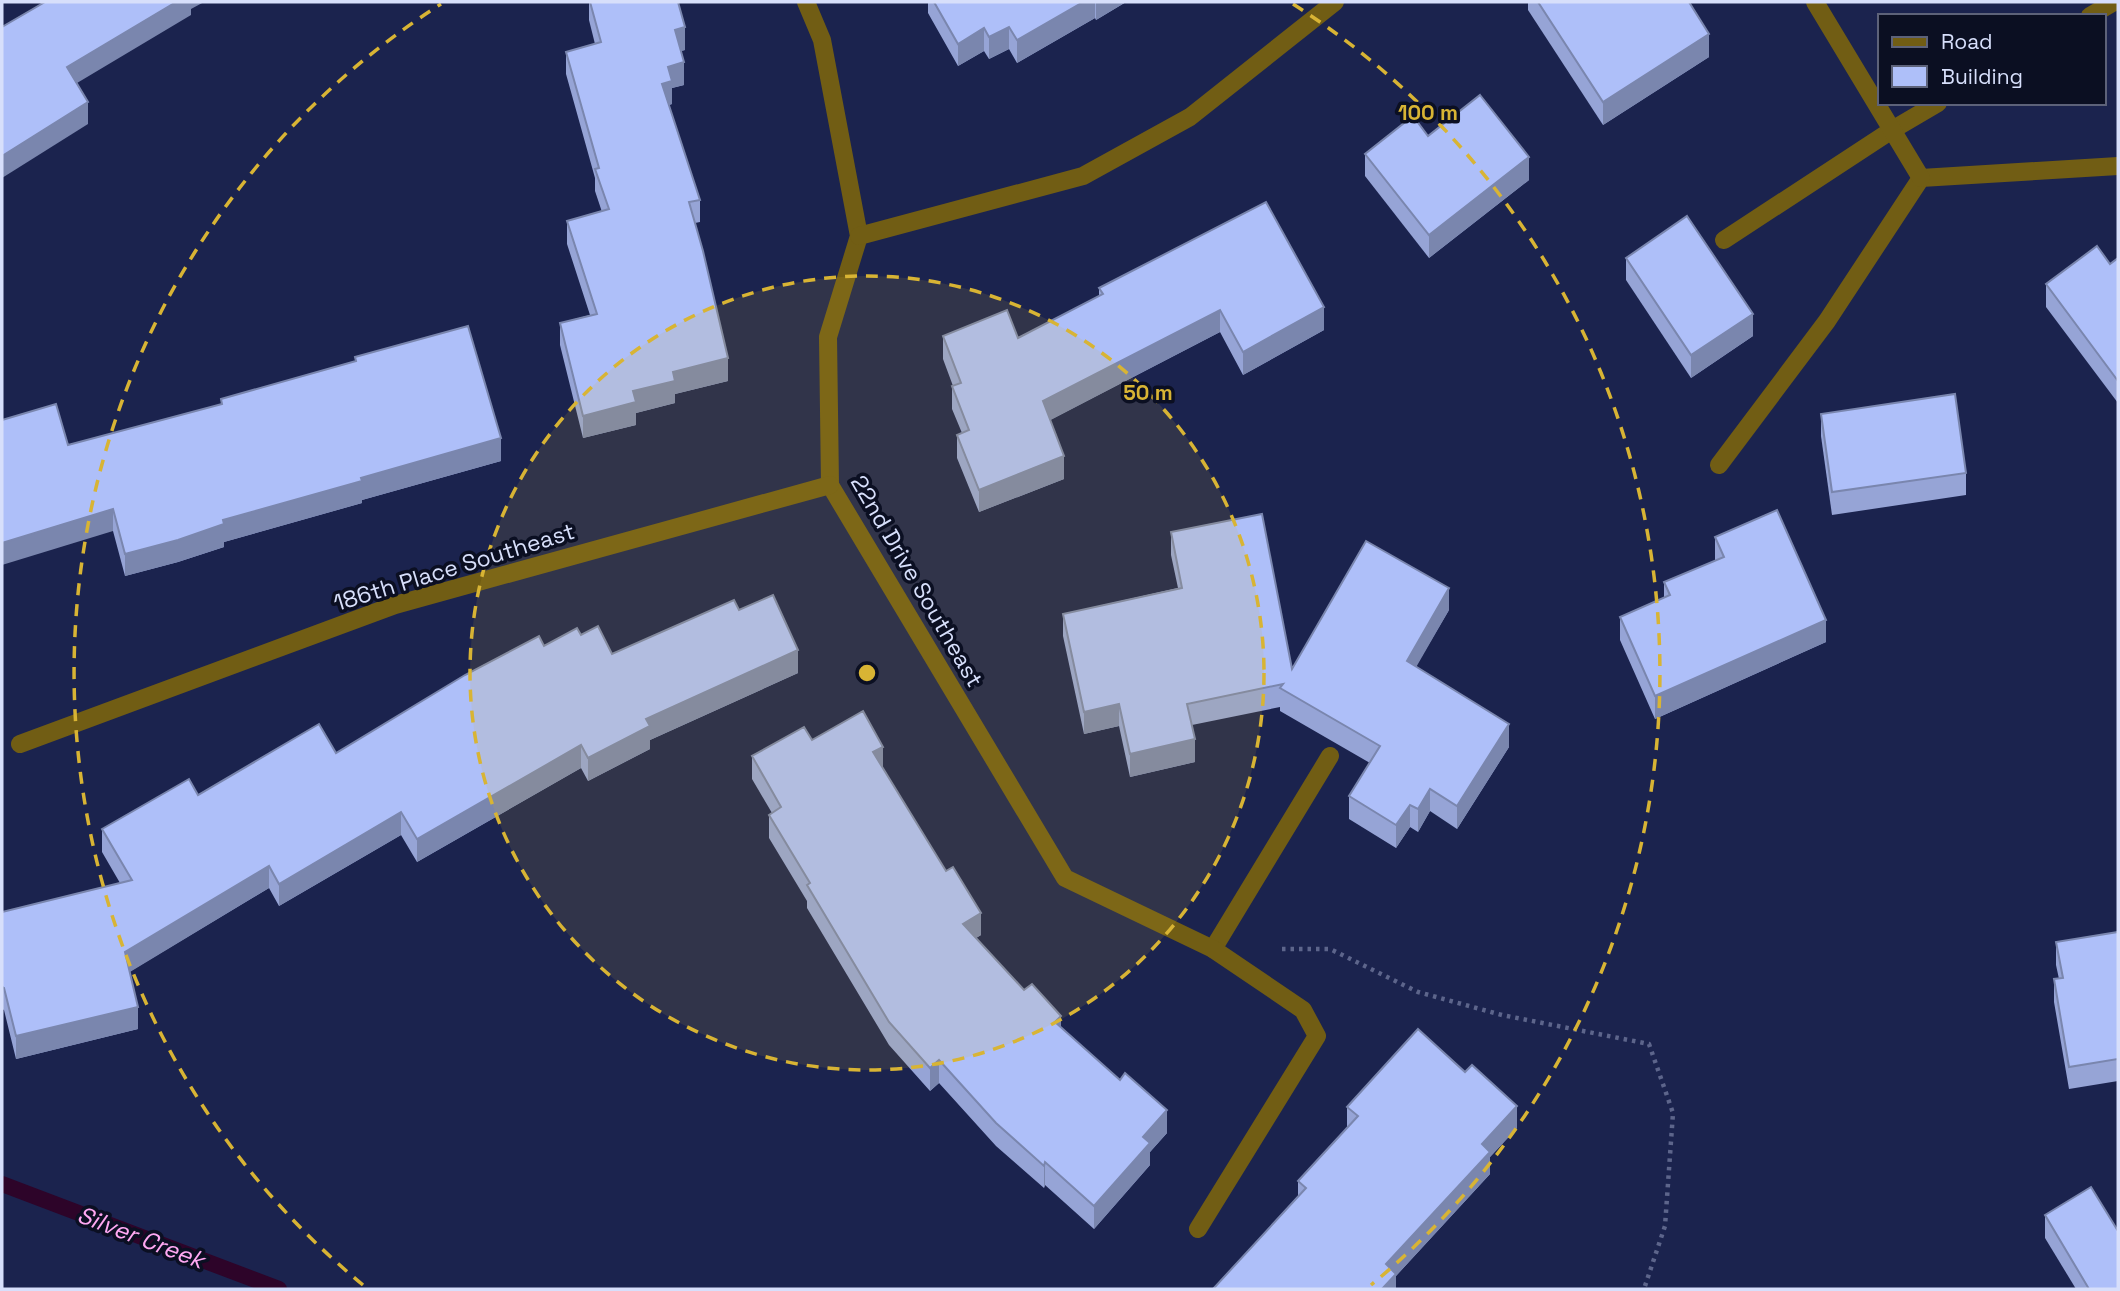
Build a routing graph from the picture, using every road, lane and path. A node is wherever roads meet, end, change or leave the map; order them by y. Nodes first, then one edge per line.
1 (806, 2) edge
2 (1335, 2) edge
3 (1815, 2) edge
4 (2114, 2) edge
5 (2093, 14) edge
6 (1935, 105) edge
7 (1892, 130) junction
8 (2118, 166) edge
9 (1921, 178) junction
10 (859, 236) junction
11 (1724, 240) dead end
12 (1719, 466) dead end
13 (830, 485) junction
14 (20, 744) dead end
15 (1330, 756) dead end
16 (1213, 949) junction
17 (1278, 949) dead end
18 (1198, 1229) dead end
19 (1644, 1289) edge

1 - 10 street, 22nd Drive Southeast
2 - 10 street
3 - 7 street
4 - 5 street
6 - 7 street
7 - 9 street
7 - 11 street
8 - 9 street
9 - 12 street
10 - 13 street, 22nd Drive Southeast
13 - 14 street, 186th Place Southeast
13 - 16 street, 22nd Drive Southeast
15 - 16 street
16 - 18 street, 22nd Drive Southeast
17 - 19 path

